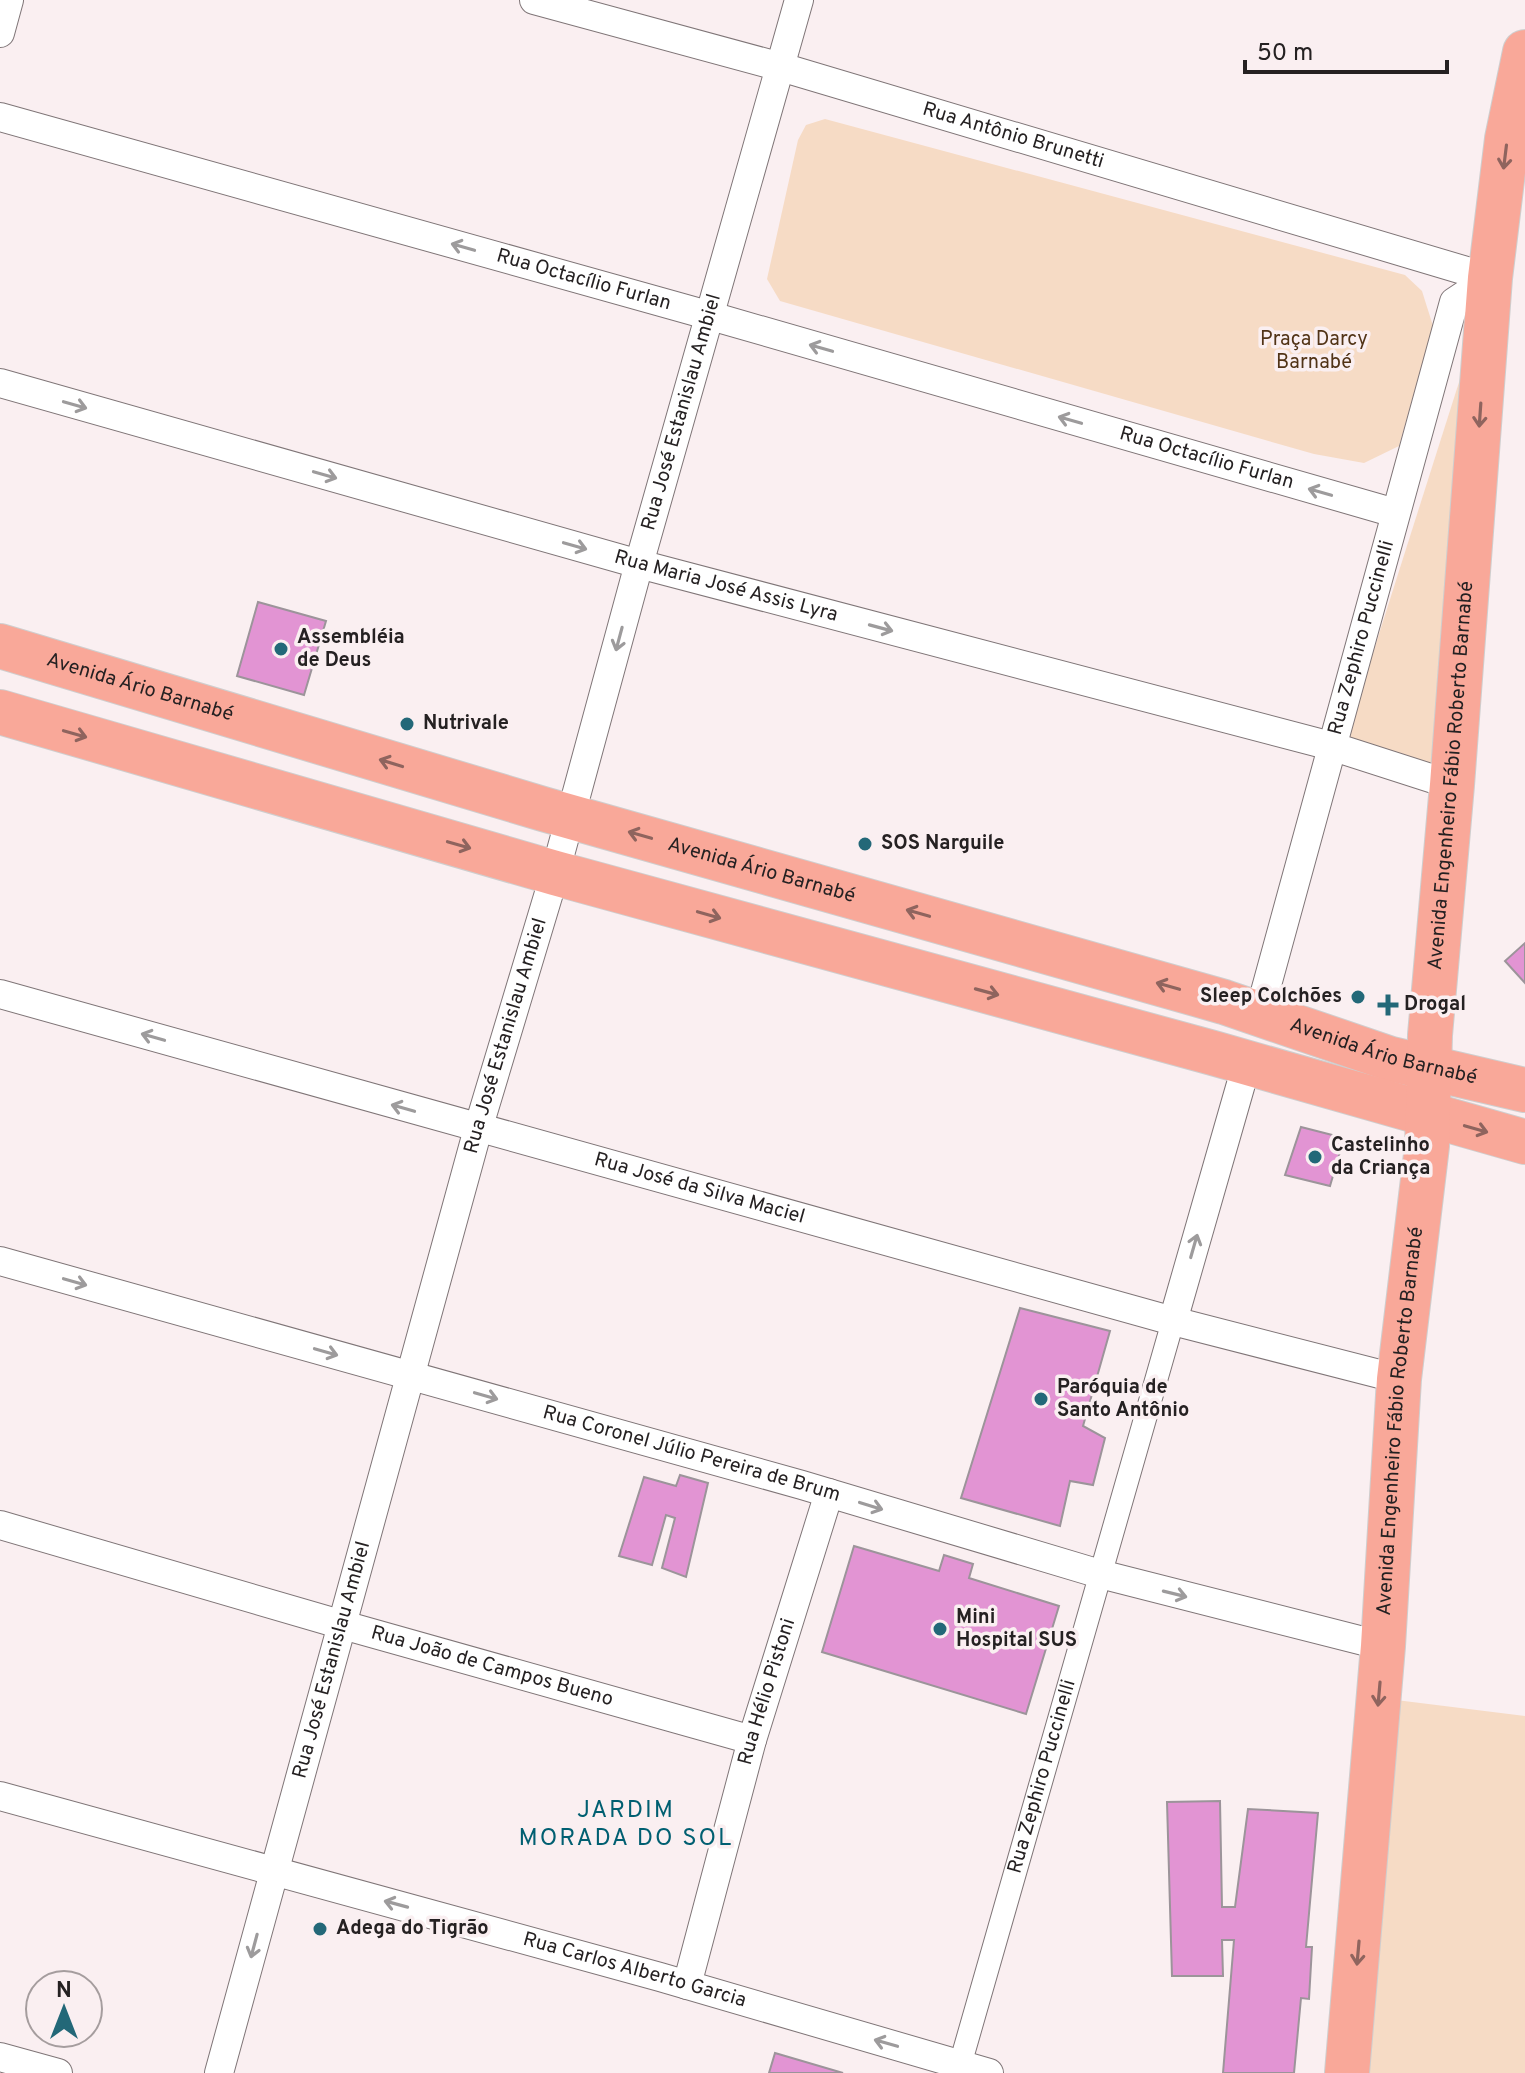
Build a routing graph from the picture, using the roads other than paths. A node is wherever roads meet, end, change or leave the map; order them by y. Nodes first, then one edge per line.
1 (9, 0) edge
2 (534, 0) edge
3 (799, 0) edge
4 (0, 33) edge
5 (1525, 52) edge
6 (781, 67) junction
7 (0, 117) edge
8 (1490, 278) junction
9 (711, 316) junction
10 (0, 383) edge
11 (1395, 513) junction
12 (639, 564) junction
13 (0, 646) edge
14 (0, 712) edge
15 (1331, 746) junction
16 (1452, 785) junction
17 (570, 817) junction
18 (555, 873) junction
19 (0, 994) edge
20 (1259, 1014) junction
21 (1247, 1063) junction
22 (1429, 1068) junction
23 (1525, 1090) edge
24 (1427, 1114) junction
25 (478, 1129) junction
26 (1525, 1142) edge
27 (0, 1261) edge
28 (1173, 1321) junction
29 (411, 1376) junction
30 (1399, 1379) junction
31 (829, 1493) junction
32 (0, 1525) edge
33 (1100, 1574) junction
34 (343, 1625) junction
35 (1383, 1646) junction
36 (752, 1740) junction
37 (0, 1796) edge
38 (275, 1871) junction
39 (687, 1985) junction
40 (0, 2057) edge
41 (959, 2069) edge
42 (58, 2073) edge
43 (219, 2073) edge
44 (989, 2073) edge
45 (1347, 2073) edge

1 - 4 street
2 - 6 street, Rua Antônio Brunetti
3 - 6 street, Rua José Estanislau Ambiel
5 -> 8 main road, Avenida Engenheiro Fábio Roberto Barnabé
6 - 8 street, Rua Antônio Brunetti
6 - 9 street, Rua José Estanislau Ambiel
9 -> 7 street, Rua Octacílio Furlan
8 - 11 street, Rua Zephiro Puccinelli
8 -> 16 main road, Avenida Engenheiro Fábio Roberto Barnabé
11 -> 9 street, Rua Octacílio Furlan
9 - 12 street, Rua José Estanislau Ambiel
10 -> 12 street, Rua Maria José Assis Lyra
11 - 15 street, Rua Zephiro Puccinelli
12 -> 15 street, Rua Maria José Assis Lyra
12 -> 17 street, Rua José Estanislau Ambiel
17 -> 13 main road, Avenida Ário Barnabé
14 -> 18 main road
15 - 16 street, Rua Maria José Assis Lyra
15 - 20 street, Rua Zephiro Puccinelli
16 - 22 main road, Avenida Engenheiro Fábio Roberto Barnabé
17 - 18 street, Rua José Estanislau Ambiel
20 -> 17 main road, Avenida Ário Barnabé
18 -> 21 main road
18 - 25 street, Rua José Estanislau Ambiel
25 -> 19 street, Rua José da Silva Maciel
20 - 22 main road, Avenida Ário Barnabé
21 - 24 main road
28 -> 21 street, Rua Zephiro Puccinelli
22 - 23 main road, Avenida Ário Barnabé
22 - 24 main road, Avenida Engenheiro Fábio Roberto Barnabé
24 -> 26 main road
24 - 30 main road, Avenida Engenheiro Fábio Roberto Barnabé
25 - 28 street, Rua José da Silva Maciel
25 - 29 street, Rua José Estanislau Ambiel
27 -> 29 street, Rua Coronel Júlio Pereira de Brum
28 - 30 street, Rua José da Silva Maciel
28 - 33 street, Rua Zephiro Puccinelli
29 -> 31 street, Rua Coronel Júlio Pereira de Brum
29 - 34 street, Rua José Estanislau Ambiel
30 - 35 main road, Avenida Engenheiro Fábio Roberto Barnabé
31 -> 33 street, Rua Coronel Júlio Pereira de Brum
31 - 36 street, Rua Hélio Pistoni
32 - 34 street, Rua João de Campos Bueno
33 -> 35 street, Rua Coronel Júlio Pereira de Brum
33 - 41 street, Rua Zephiro Puccinelli
34 - 36 street, Rua João de Campos Bueno
34 - 38 street, Rua José Estanislau Ambiel
35 -> 45 main road, Avenida Engenheiro Fábio Roberto Barnabé
36 - 39 street, Rua Hélio Pistoni
37 - 38 street, Rua Carlos Alberto Garcia
39 -> 38 street, Rua Carlos Alberto Garcia
38 -> 43 street, Rua José Estanislau Ambiel
41 -> 39 street, Rua Carlos Alberto Garcia
40 - 42 street
41 - 44 street, Rua Carlos Alberto Garcia

